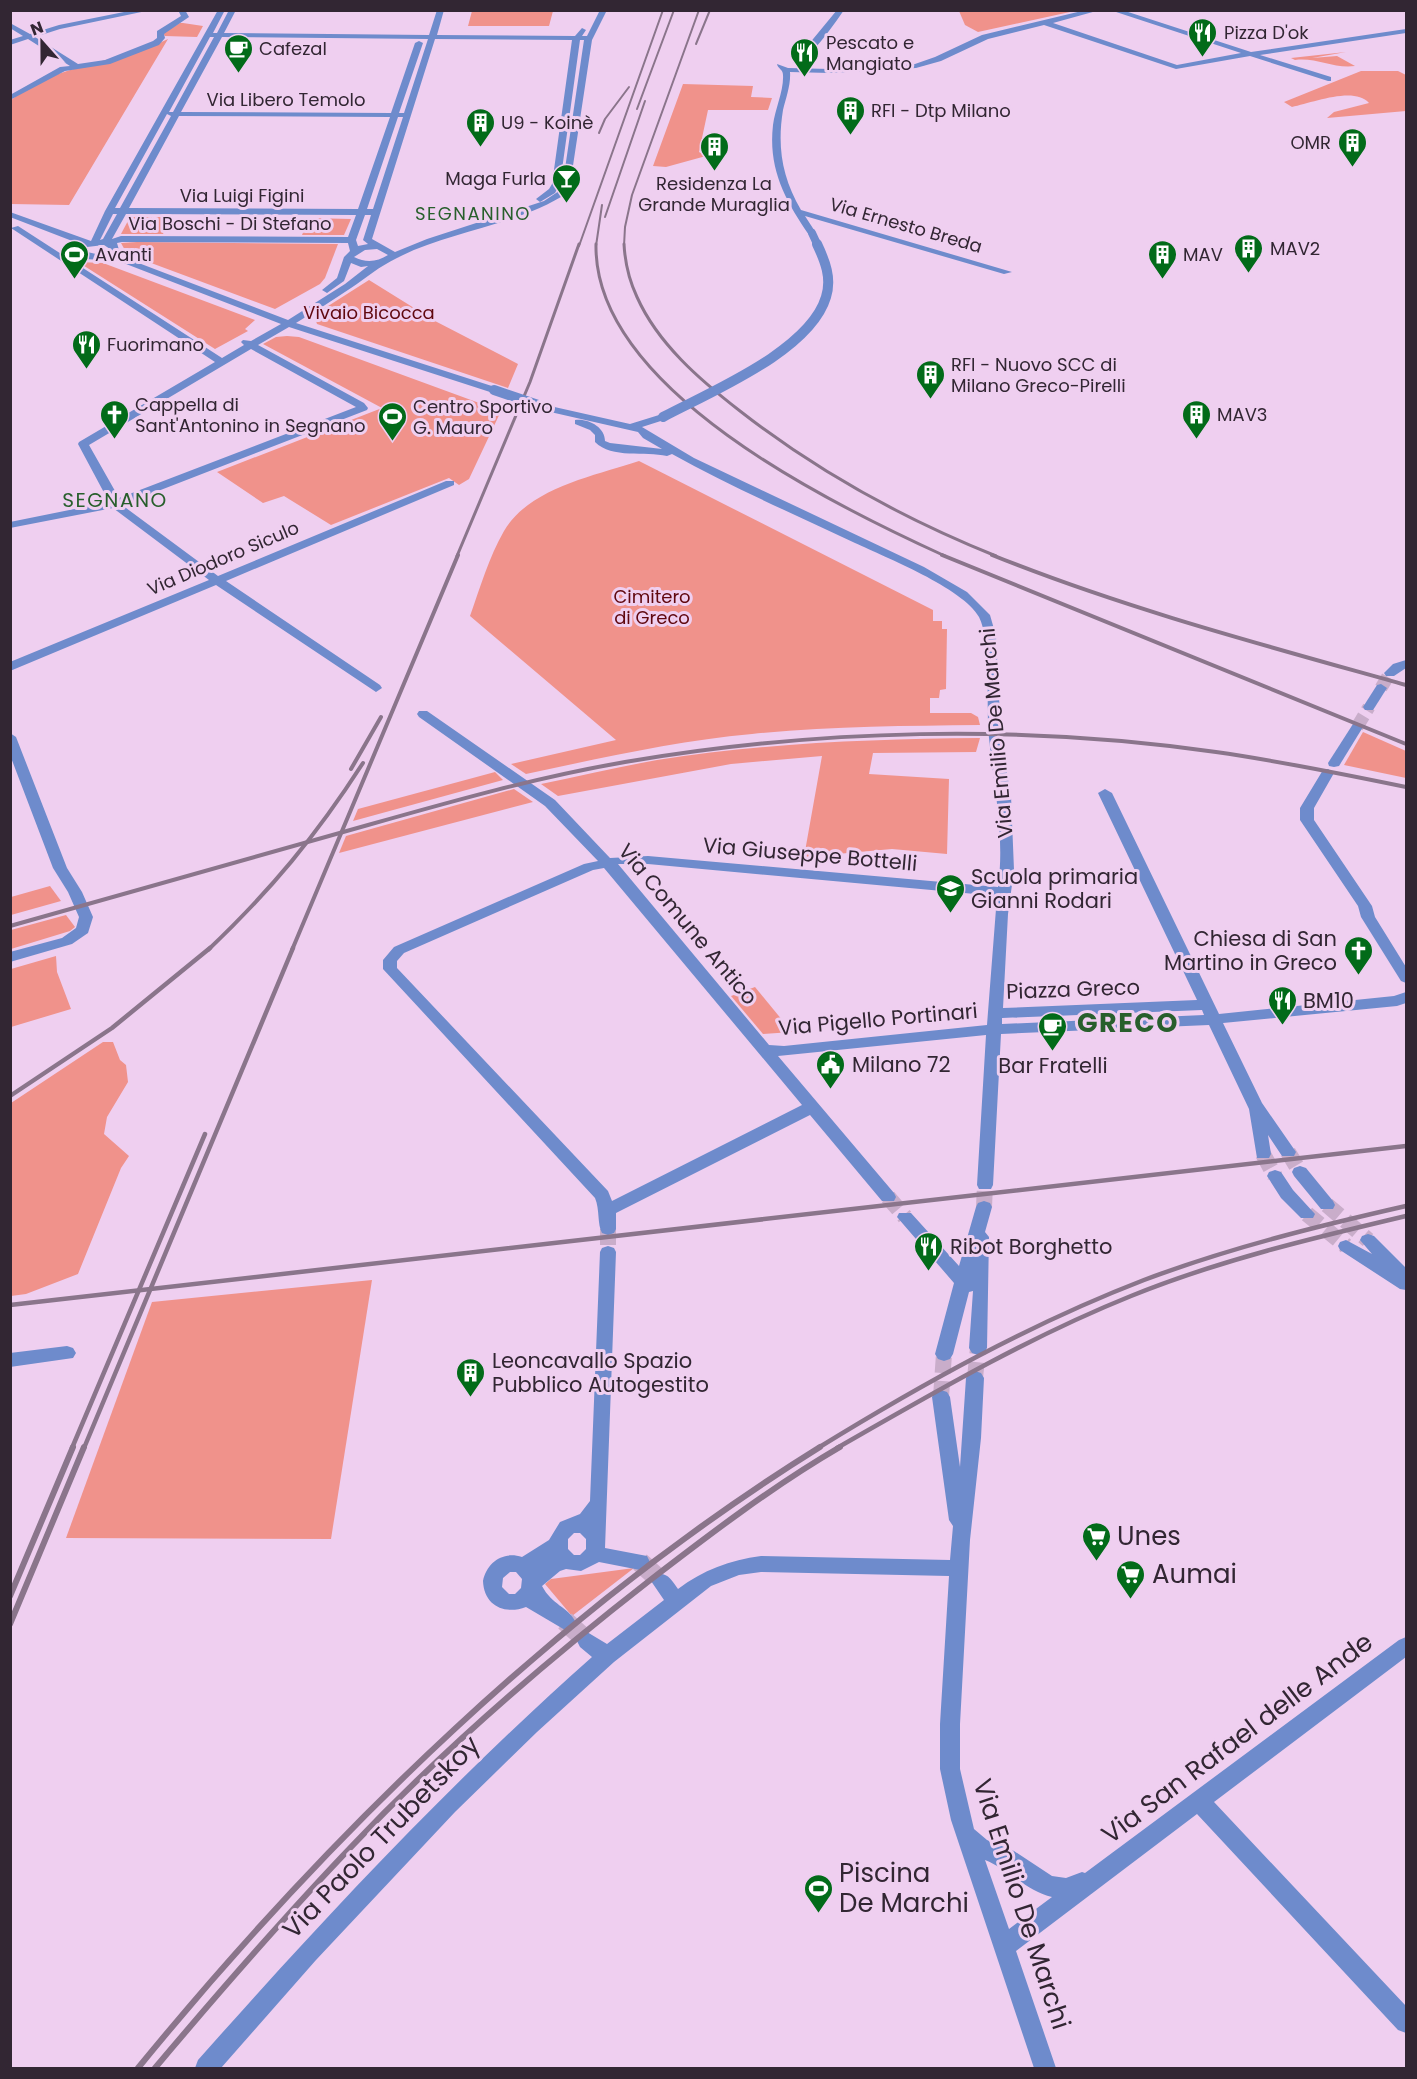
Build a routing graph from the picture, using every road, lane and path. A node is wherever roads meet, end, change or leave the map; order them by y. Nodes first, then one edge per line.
1 (148, 10) edge
2 (181, 10) edge
3 (222, 10) edge
4 (233, 10) edge
5 (441, 10) edge
6 (594, 10) edge
7 (604, 10) edge
8 (841, 10) edge
9 (1097, 10) edge
10 (1113, 10) edge
11 (1046, 23) junction
12 (10, 25) edge
13 (1407, 31) edge
14 (422, 34) junction
15 (208, 35) junction
16 (28, 36) junction
17 (220, 36) junction
18 (432, 37) junction
19 (577, 38) junction
20 (588, 38) junction
21 (10, 43) edge
22 (812, 46) junction
23 (1251, 54) junction
24 (796, 61) junction
25 (76, 66) junction
26 (804, 68) junction
27 (787, 73) junction
28 (1328, 79) dead end
29 (10, 98) edge
30 (165, 114) junction
31 (177, 114) junction
32 (395, 115) junction
33 (406, 115) junction
34 (109, 211) junction
35 (796, 211) junction
36 (123, 212) junction
37 (361, 212) junction
38 (374, 212) junction
39 (10, 214) edge
40 (102, 227) junction
41 (15, 228) dead end
42 (62, 233) junction
43 (352, 240) junction
44 (108, 242) junction
45 (91, 243) junction
46 (380, 248) junction
47 (108, 254) junction
48 (352, 254) junction
49 (393, 256) junction
50 (377, 264) junction
51 (1007, 272) dead end
52 (341, 279) junction
53 (355, 281) junction
54 (277, 319) junction
55 (288, 323) junction
56 (247, 342) junction
57 (220, 361) junction
58 (554, 410) junction
59 (655, 421) junction
60 (629, 427) junction
61 (600, 435) junction
62 (647, 435) junction
63 (632, 449) junction
64 (690, 460) junction
65 (450, 483) dead end
66 (114, 504) junction
67 (10, 525) edge
68 (217, 580) junction
69 (1407, 664) edge
70 (10, 667) edge
71 (1390, 673) tunnel mouth
72 (376, 688) dead end
73 (1381, 688) tunnel mouth
74 (1369, 707) tunnel mouth
75 (423, 714) dead end
76 (1357, 727) tunnel mouth
77 (10, 737) edge
78 (1105, 794) dead end
79 (648, 860) junction
80 (607, 862) junction
81 (627, 886) junction
82 (1004, 892) junction
83 (10, 957) edge
84 (1407, 978) edge
85 (1407, 997) edge
86 (1211, 1012) junction
87 (996, 1021) junction
88 (764, 1050) junction
89 (1255, 1105) junction
90 (812, 1107) junction
91 (1288, 1152) tunnel mouth
92 (1263, 1154) tunnel mouth
93 (1300, 1172) tunnel mouth
94 (1275, 1176) tunnel mouth
95 (985, 1185) tunnel mouth
96 (888, 1197) tunnel mouth
97 (1328, 1205) tunnel mouth
98 (608, 1210) junction
99 (1307, 1214) tunnel mouth
100 (905, 1217) tunnel mouth
101 (608, 1229) tunnel mouth
102 (1368, 1240) tunnel mouth
103 (1346, 1246) tunnel mouth
104 (608, 1252) tunnel mouth
105 (1407, 1278) edge
106 (964, 1282) junction
107 (1407, 1284) edge
108 (981, 1302) junction
109 (978, 1348) tunnel mouth
110 (67, 1353) dead end
111 (944, 1354) tunnel mouth
112 (10, 1360) edge
113 (975, 1378) tunnel mouth
114 (941, 1397) tunnel mouth
115 (599, 1503) junction
116 (578, 1526) junction
117 (961, 1540) junction
118 (597, 1546) junction
119 (561, 1552) junction
120 (640, 1562) tunnel mouth
121 (960, 1568) junction
122 (661, 1581) tunnel mouth
123 (676, 1601) junction
124 (565, 1622) tunnel mouth
125 (587, 1641) tunnel mouth
126 (1407, 1646) edge
127 (607, 1656) junction
128 (1199, 1801) junction
129 (965, 1835) junction
130 (1101, 1874) junction
131 (1003, 1947) junction
132 (1407, 2022) edge
133 (206, 2068) edge
134 (1045, 2068) edge

1 - 16 street
2 - 25 street
3 - 15 street
4 - 17 street
5 - 18 street
6 - 19 street
7 - 20 street
8 - 22 street
9 - 11 street
10 - 23 street
11 - 23 street
11 - 26 street
12 - 16 street
13 - 23 street
14 - 17 street
14 - 18 street
14 - 32 street
15 - 17 street
15 - 30 street
16 - 21 street
16 - 25 street
17 - 31 street
18 - 19 street
18 - 33 street
19 - 20 street
19 - 46 street
20 - 49 street
22 - 24 street
22 - 26 street
23 - 28 street
24 - 26 street
24 - 27 street
25 - 29 street
26 - 27 street
27 - 35 street, Via Ernesto Breda
30 - 31 street, Via Libero Temolo
30 - 34 street
31 - 32 street, Via Libero Temolo
31 - 36 street
32 - 33 street, Via Libero Temolo
32 - 37 street
33 - 38 street
34 - 36 street, Via Luigi Figini
34 - 40 street
35 - 51 street, Via Ernesto Breda
35 - 59 street, Via Ernesto Breda, bridge
36 - 37 street, Via Luigi Figini
36 - 44 street
37 - 38 street, Via Luigi Figini
37 - 43 street
38 - 46 street
39 - 42 street
40 - 42 street
40 - 45 street
41 - 57 street
42 - 45 street
43 - 44 street, Via Boschi - Di Stefano
43 - 48 street
44 - 45 street, Via Boschi - Di Stefano
44 - 47 street
45 - 47 street, Via Emilio De Marchi
46 - 48 street
46 - 49 street
47 - 54 street, Via Emilio De Marchi
48 - 50 street
48 - 52 street
49 - 50 street
50 - 53 street
52 - 53 street
52 - 54 street
53 - 55 street
54 - 55 street, Via Emilio De Marchi
54 - 56 street
55 - 56 street
55 - 58 street, Via Emilio De Marchi, bridge
56 - 57 street
56 - 66 street
57 - 66 street
58 - 60 street, Via Emilio De Marchi
58 - 61 street, Via Emilio De Marchi
59 - 60 street, Via Ernesto Breda
59 - 62 street, Via Ernesto Breda
60 - 61 street
60 - 62 street, Via Emilio De Marchi
61 - 63 street, Via Emilio De Marchi
62 - 63 street
62 - 64 street, Via Emilio De Marchi
63 - 64 street, Via Emilio De Marchi
64 - 82 street, Via Emilio De Marchi
65 - 68 street, Via Diodoro Siculo
66 - 67 street
66 - 68 street
68 - 70 street, Via Diodoro Siculo
68 - 72 street
69 - 71 street
73 - 74 street
75 - 80 street, Via Comune Antico
76 - 84 street
77 - 83 street
78 - 86 street
79 - 80 street, Via Giuseppe Bottelli
79 - 81 street
79 - 82 street, Via Giuseppe Bottelli
80 - 81 street, Via Comune Antico
80 - 98 street, Via Giuseppe Bottelli
81 - 88 street, Via Comune Antico
82 - 87 street, Via Emilio De Marchi
85 - 86 street, Piazza Greco
86 - 87 street, Piazza Greco
86 - 89 street
87 - 88 street, Via Pigello Portinari
87 - 95 street, Via Emilio De Marchi
88 - 90 street, Via Comune Antico
89 - 91 street
89 - 92 street
90 - 96 street, Via Comune Antico
90 - 98 street
93 - 97 street
94 - 99 street
98 - 101 street
100 - 106 street
102 - 105 street
103 - 107 street
104 - 115 street
106 - 108 street
106 - 108 street
106 - 111 street
108 - 109 street
110 - 112 street
113 - 117 street, Via Emilio De Marchi
114 - 117 street, Via Emilio De Marchi
115 - 116 street
115 - 118 street
116 - 118 street
116 - 119 street
117 - 121 street, Via Emilio De Marchi
118 - 119 street
118 - 120 street
119 - 124 street
121 - 123 street, Via Paolo Trubetskoy
121 - 129 street, Via Emilio De Marchi
122 - 123 street
123 - 127 street, Via Paolo Trubetskoy
125 - 127 street
126 - 128 street, Via San Rafael delle Ande
127 - 133 street, Via Paolo Trubetskoy
128 - 130 street, Via San Rafael delle Ande
128 - 132 street
129 - 130 street, Via San Rafael delle Ande
129 - 131 street, Via Emilio De Marchi
130 - 131 street, Via San Rafael delle Ande
131 - 134 street, Via Emilio De Marchi

